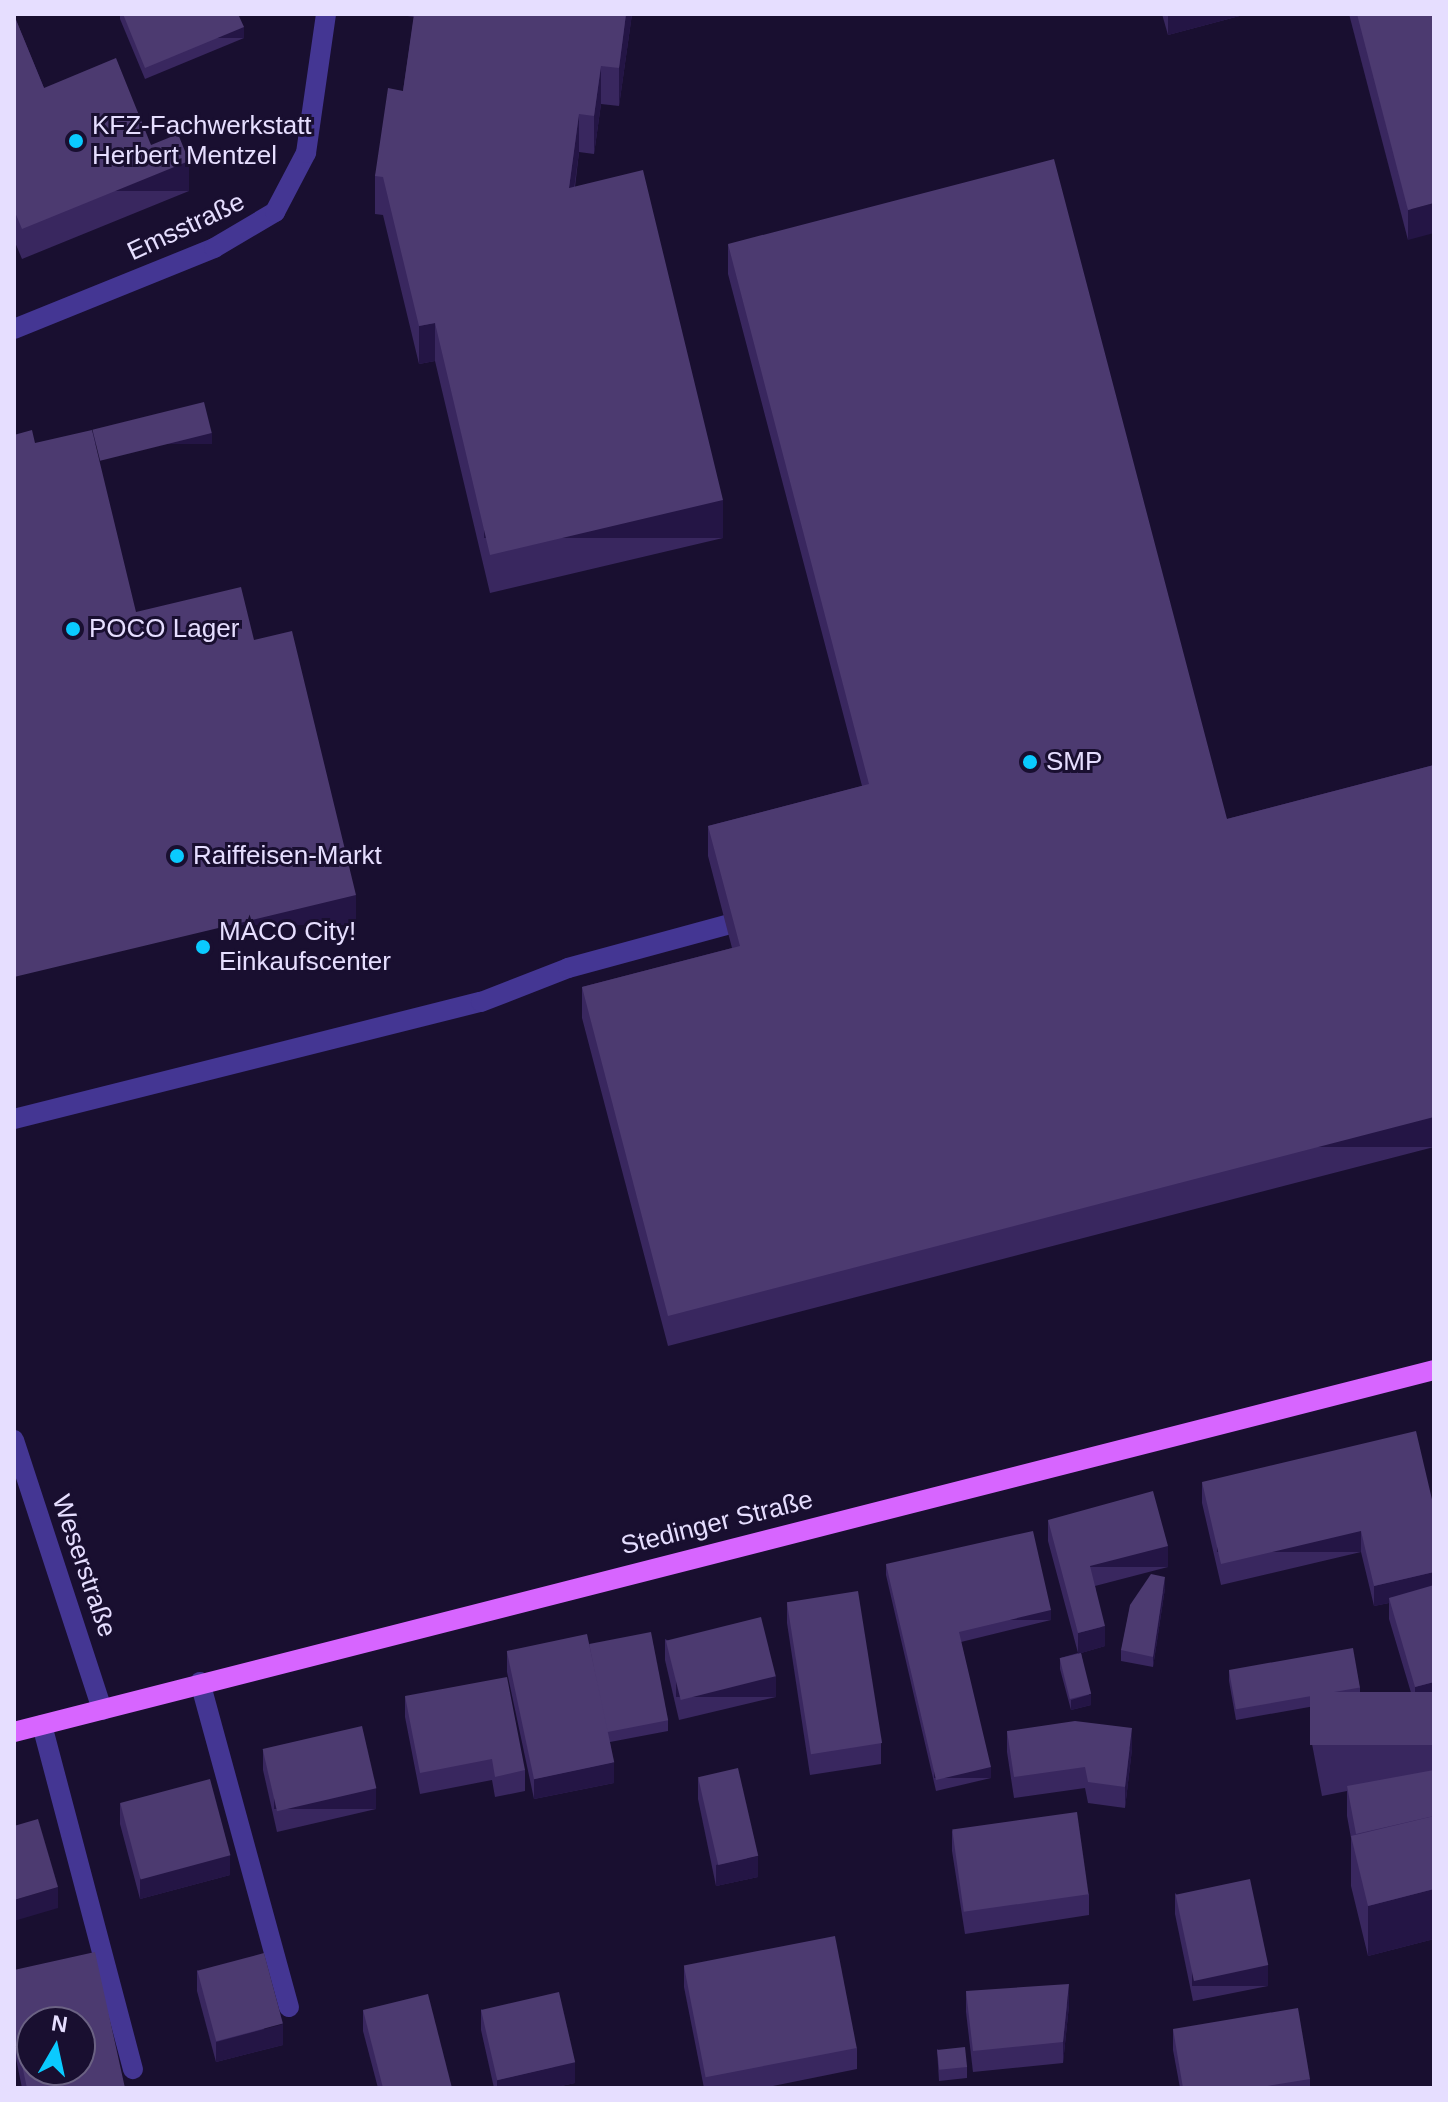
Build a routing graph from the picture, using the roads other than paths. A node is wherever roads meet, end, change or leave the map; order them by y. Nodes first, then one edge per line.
1 (326, 14) edge
2 (14, 329) edge
3 (726, 925) edge
4 (14, 1119) edge
5 (1434, 1370) edge
6 (14, 1440) edge
7 (200, 1682) junction
8 (102, 1710) junction
9 (42, 1725) junction
10 (14, 1732) edge
11 (289, 2007) dead end
12 (133, 2069) dead end

1 - 2 street, Emsstraße
3 - 4 street
5 - 7 main road, Stedinger Straße
6 - 8 street, Weserstraße
7 - 8 main road, Stedinger Straße
7 - 11 street
8 - 9 main road, Stedinger Straße
9 - 10 main road, Stedinger Straße
9 - 12 street

